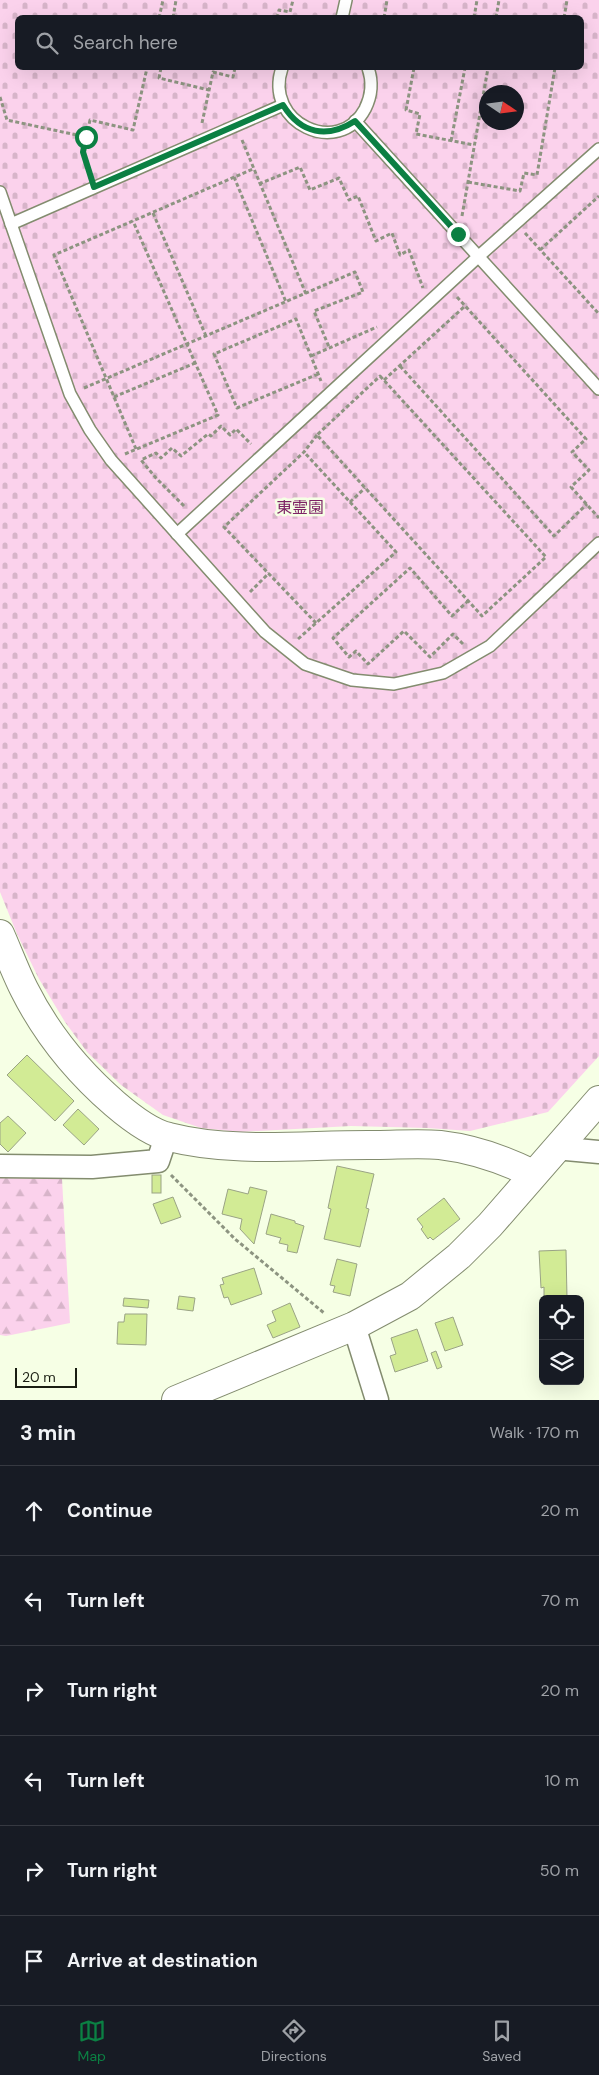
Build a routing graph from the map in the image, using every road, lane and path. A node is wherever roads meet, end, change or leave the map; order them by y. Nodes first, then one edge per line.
1 (163, 0) edge
2 (176, 0) edge
3 (293, 0) edge
4 (346, 0) edge
5 (387, 0) edge
6 (477, 0) edge
7 (499, 0) edge
8 (567, 0) edge
9 (160, 15) edge
10 (173, 15) edge
11 (278, 15) edge
12 (343, 15) edge
13 (384, 15) edge
14 (474, 15) edge
15 (496, 15) edge
16 (564, 15) edge
17 (147, 70) edge
18 (161, 70) edge
19 (235, 70) edge
20 (282, 70) edge
21 (369, 70) edge
22 (414, 70) edge
23 (465, 70) edge
24 (488, 70) edge
25 (555, 70) edge
26 (209, 90) junction
27 (0, 97) edge
28 (283, 105) junction
29 (355, 121) junction
30 (236, 125) junction
31 (86, 137) junction
32 (451, 141) junction
33 (198, 142) junction
34 (474, 145) junction
35 (599, 149) edge
36 (253, 169) junction
37 (234, 178) junction
38 (468, 182) junction
39 (259, 184) junction
40 (94, 187) junction
41 (0, 192) edge
42 (599, 196) edge
43 (153, 213) junction
44 (134, 221) junction
45 (516, 223) junction
46 (11, 224) junction
47 (458, 234) junction
48 (540, 250) junction
49 (479, 256) junction
50 (447, 286) junction
51 (306, 294) junction
52 (286, 302) junction
53 (428, 302) junction
54 (466, 306) junction
55 (599, 314) edge
56 (381, 325) dead end
57 (206, 336) junction
58 (187, 344) junction
59 (329, 347) junction
60 (311, 356) junction
61 (195, 363) junction
62 (400, 366) junction
63 (318, 374) junction
64 (106, 379) junction
65 (384, 380) junction
66 (599, 388) edge
67 (70, 394) junction
68 (327, 395) junction
69 (114, 397) junction
70 (317, 435) junction
71 (136, 449) junction
72 (304, 452) junction
73 (263, 454) junction
74 (111, 460) junction
75 (365, 488) junction
76 (350, 502) junction
77 (587, 504) junction
78 (195, 517) junction
79 (599, 518) edge
80 (177, 534) junction
81 (599, 543) edge
82 (269, 574) junction
83 (468, 600) junction
84 (239, 603) junction
85 (316, 622) junction
86 (286, 649) junction
87 (474, 655) junction
88 (0, 934) edge
89 (599, 1100) edge
90 (556, 1148) junction
91 (162, 1149) junction
92 (599, 1152) edge
93 (0, 1166) edge
94 (533, 1174) junction
95 (348, 1329) junction
96 (176, 1400) edge
97 (377, 1400) edge

1 - 9 path
2 - 10 path
3 - 11 path
4 - 12 lane
5 - 13 path
6 - 14 path
7 - 15 path
8 - 16 path
17 - 31 path
18 - 26 path
19 - 26 path
20 - 28 lane
21 - 29 lane
22 - 32 path
23 - 32 path
24 - 34 path
25 - 38 path
26 - 33 path
27 - 31 path
28 - 29 lane
28 - 30 lane
29 - 47 lane
30 - 33 lane
30 - 36 path
31 - 40 path
32 - 34 path
33 - 40 lane
34 - 38 path
35 - 45 lane
36 - 37 path
36 - 39 path
37 - 43 path
37 - 52 path
38 - 47 path
39 - 51 path
39 - 53 path
40 - 46 lane
41 - 46 lane
42 - 48 path
43 - 44 path
43 - 57 path
44 - 58 path
44 - 64 path
45 - 48 path
45 - 49 lane
46 - 67 lane
47 - 49 lane
48 - 55 path
49 - 50 lane
49 - 66 lane
50 - 53 lane
50 - 54 path
51 - 52 path
51 - 59 path
52 - 57 path
53 - 68 lane
54 - 62 path
54 - 77 path
56 - 59 path
57 - 58 path
58 - 61 path
58 - 64 path
59 - 60 path
60 - 63 path
60 - 63 path
61 - 69 path
61 - 71 path
62 - 65 path
62 - 77 path
63 - 68 path
64 - 67 path
64 - 69 path
65 - 70 path
65 - 83 path
67 - 74 lane
68 - 73 lane
69 - 71 path
70 - 72 path
70 - 75 path
71 - 74 path
72 - 76 path
72 - 82 path
73 - 78 lane
73 - 78 path
74 - 80 lane
75 - 76 path
75 - 83 path
76 - 85 path
77 - 79 path
78 - 80 lane
80 - 84 lane
81 - 87 lane
82 - 84 path
82 - 85 path
83 - 87 path
84 - 86 lane
85 - 86 path
86 - 87 lane
88 - 91 street
89 - 90 street
90 - 92 street
90 - 94 street
91 - 93 street
91 - 94 street
91 - 95 path
94 - 95 street
95 - 96 street
95 - 97 street

